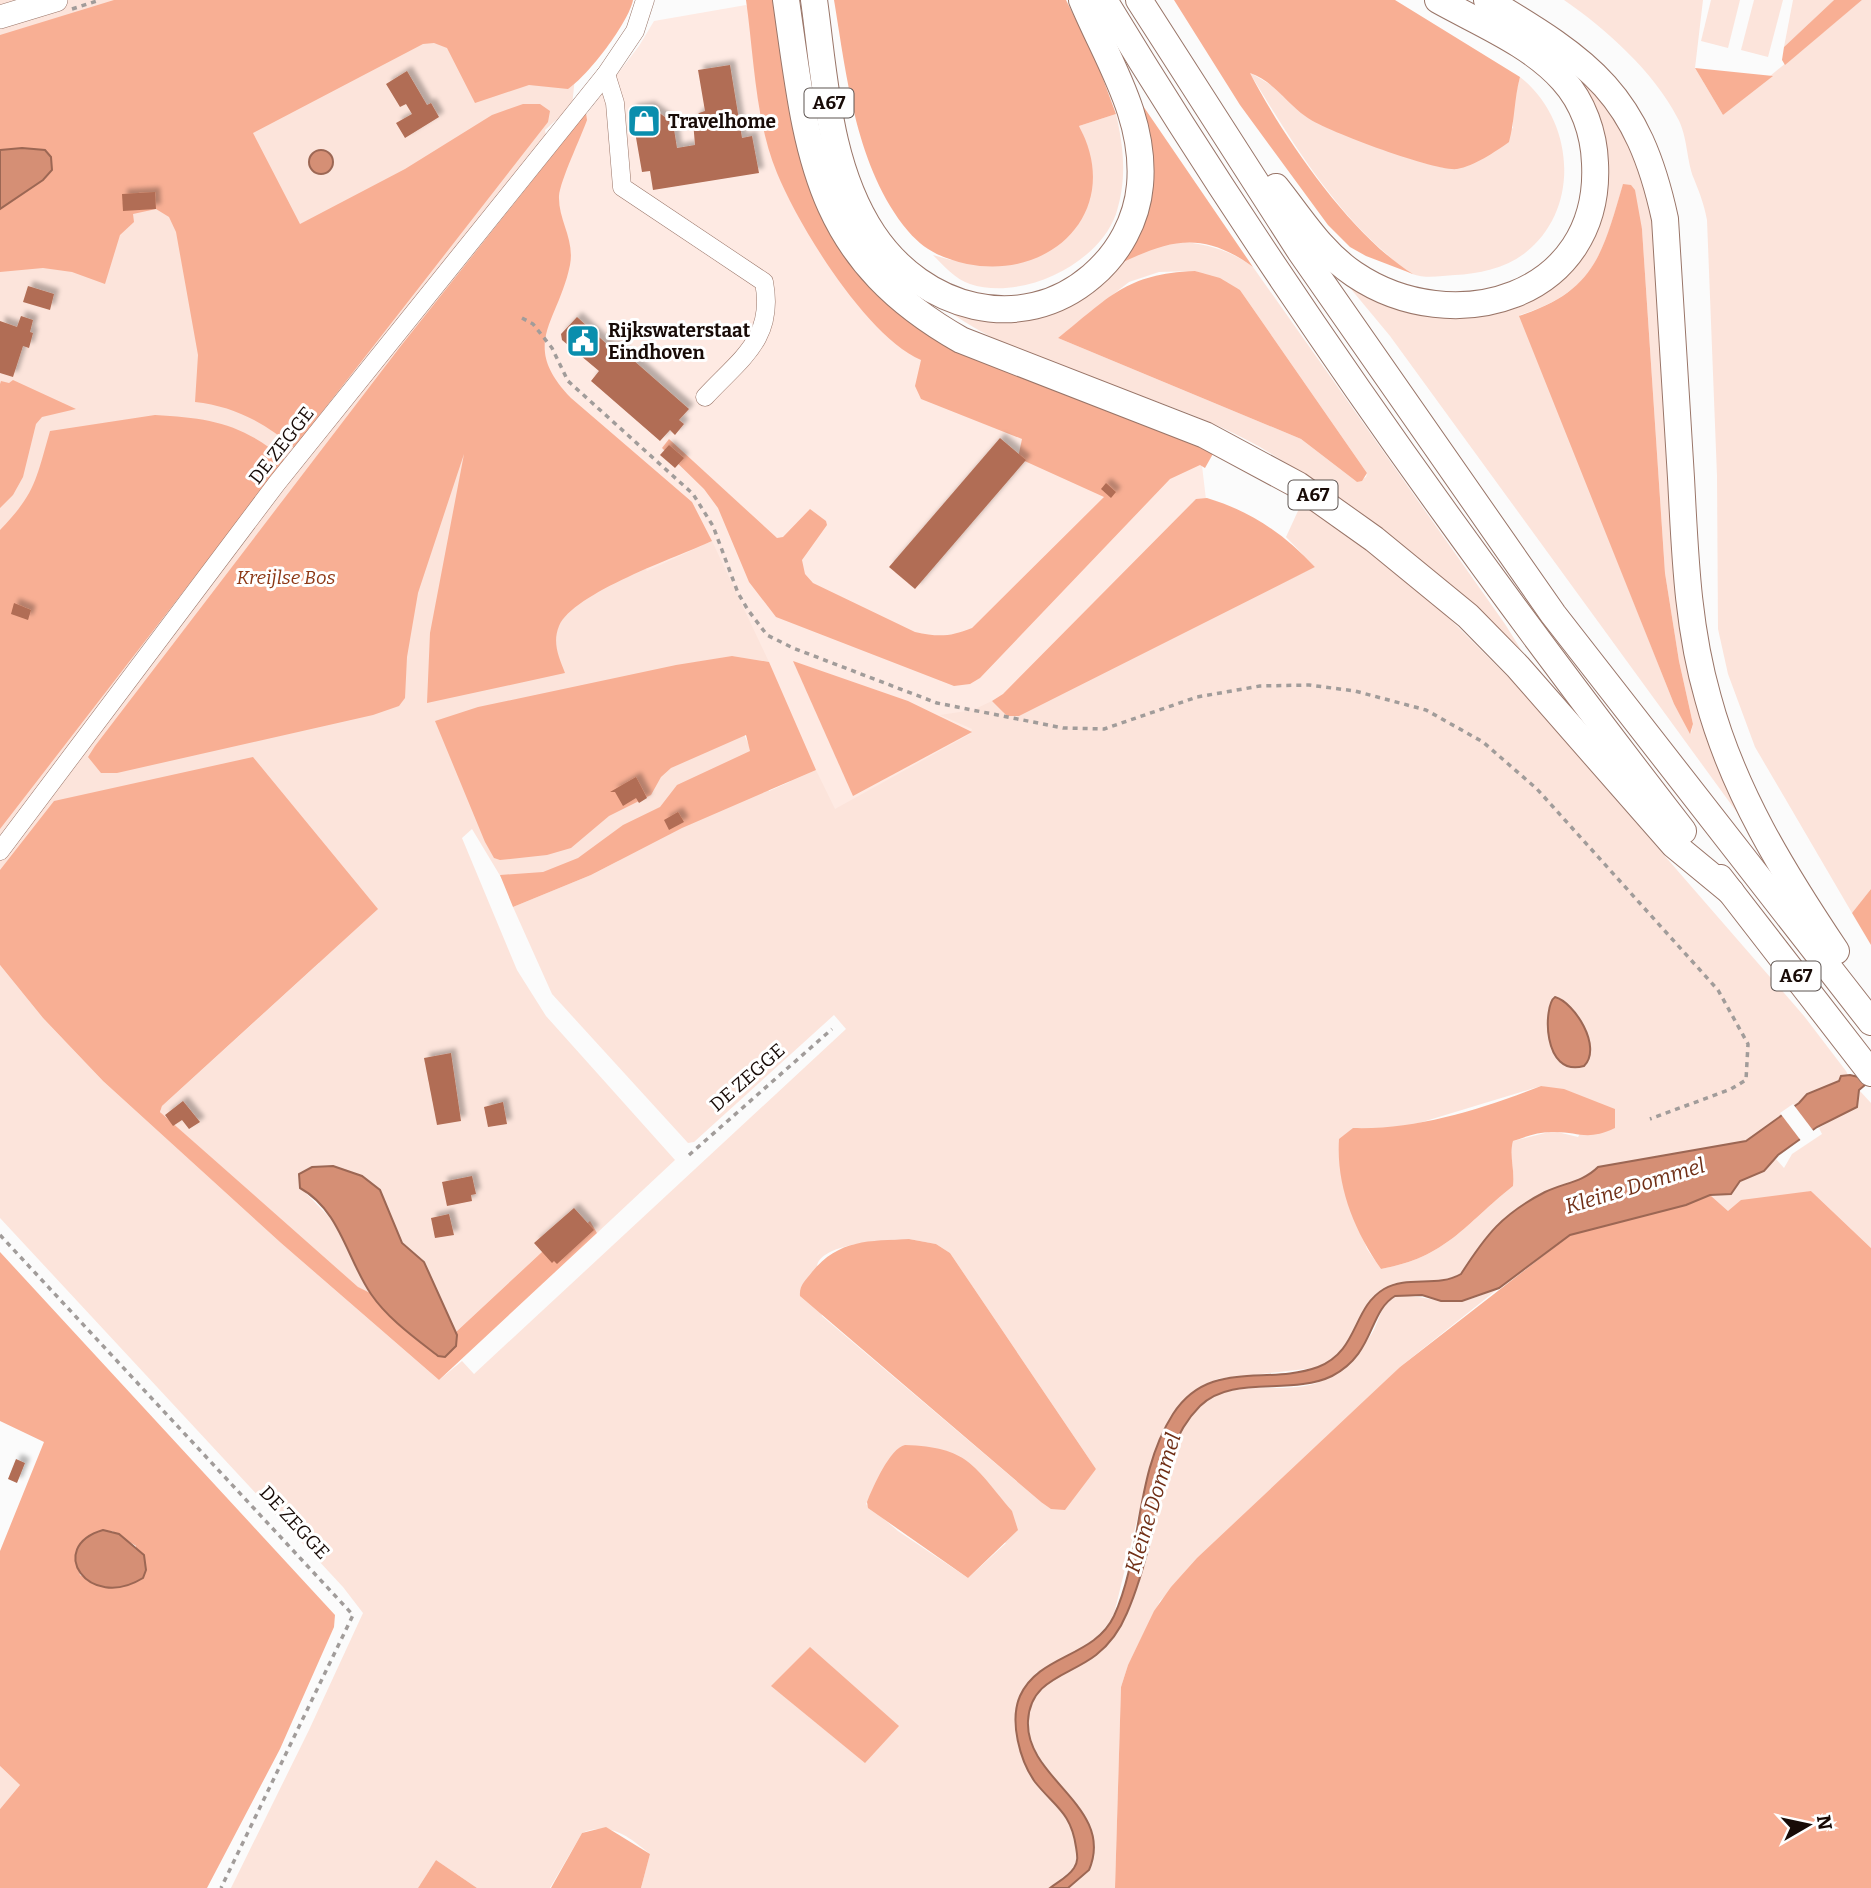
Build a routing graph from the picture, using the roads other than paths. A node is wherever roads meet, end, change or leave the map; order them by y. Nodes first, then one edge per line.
1 (56, 0) edge
2 (645, 0) edge
3 (786, 0) edge
4 (814, 0) edge
5 (1082, 0) edge
6 (1104, 0) edge
7 (1139, 0) edge
8 (1438, 0) edge
9 (1487, 0) edge
10 (0, 17) edge
11 (606, 74) junction
12 (1203, 104) junction
13 (705, 397) dead end
14 (0, 850) edge
15 (1731, 892) junction
16 (1871, 1014) edge
17 (1871, 1022) edge
18 (1866, 1067) edge

1 - 10 main road
2 - 11 street, DE ZEGGE
3 - 15 highway, A67
4 - 5 highway, A67
6 - 15 highway, A67
7 - 12 highway, A67
8 - 12 highway, A67
9 - 16 highway, A67
11 - 13 street
11 - 14 street, DE ZEGGE
12 - 17 highway, A67
15 - 18 highway, A67

